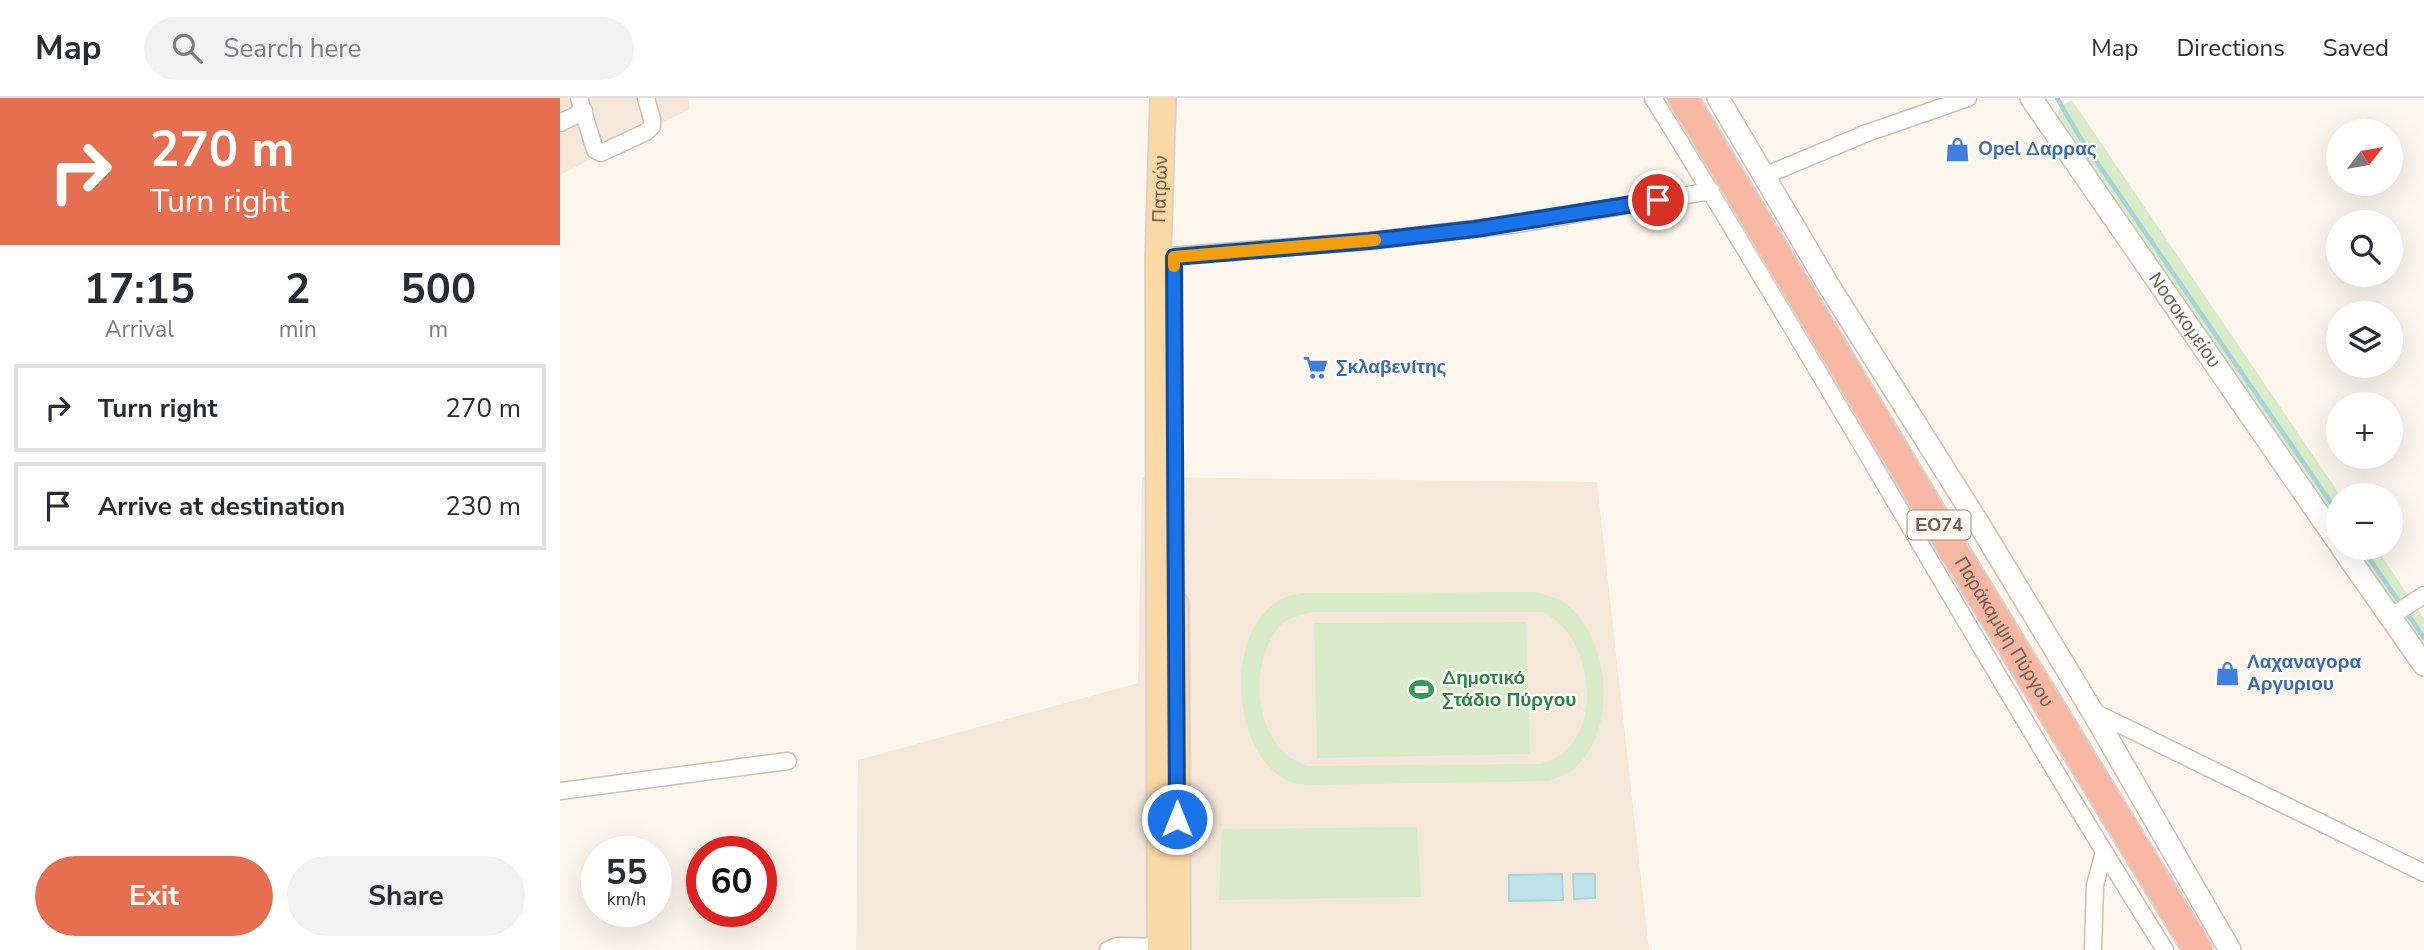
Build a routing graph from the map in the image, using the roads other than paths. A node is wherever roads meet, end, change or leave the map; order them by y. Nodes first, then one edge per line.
1 (646, 98) edge
2 (1163, 98) edge
3 (1179, 98) edge
4 (1653, 98) edge
5 (1683, 98) edge
6 (1718, 98) edge
7 (1968, 98) edge
8 (2031, 98) edge
9 (582, 105) edge
10 (560, 123) edge
11 (1764, 176) junction
12 (1711, 191) junction
13 (1166, 257) junction
14 (2326, 525) edge
15 (2351, 560) edge
16 (2420, 598) edge
17 (2393, 614) junction
18 (2424, 665) edge
19 (2092, 711) junction
20 (788, 761) dead end
21 (560, 791) edge
22 (2104, 852) junction
23 (2424, 873) edge
24 (1169, 948) edge
25 (1108, 950) edge
26 (2093, 950) edge
27 (2165, 950) edge
28 (2198, 950) edge
29 (2230, 950) edge

1 - 9 street
2 - 13 main road, Πατρών
3 - 13 main road, Πατρών
4 - 12 street
5 - 28 highway, Παράκαμψη Πύργου / ΕΟ74
6 - 11 street
7 - 11 street
8 - 14 street, Νοσοκομείου
9 - 10 street
11 - 19 street
12 - 13 street
12 - 22 street
13 - 24 main road, Πατρών
15 - 17 street
16 - 17 street
17 - 18 street
19 - 23 street
19 - 29 street
20 - 21 street
22 - 26 street
22 - 27 street
24 - 25 street

